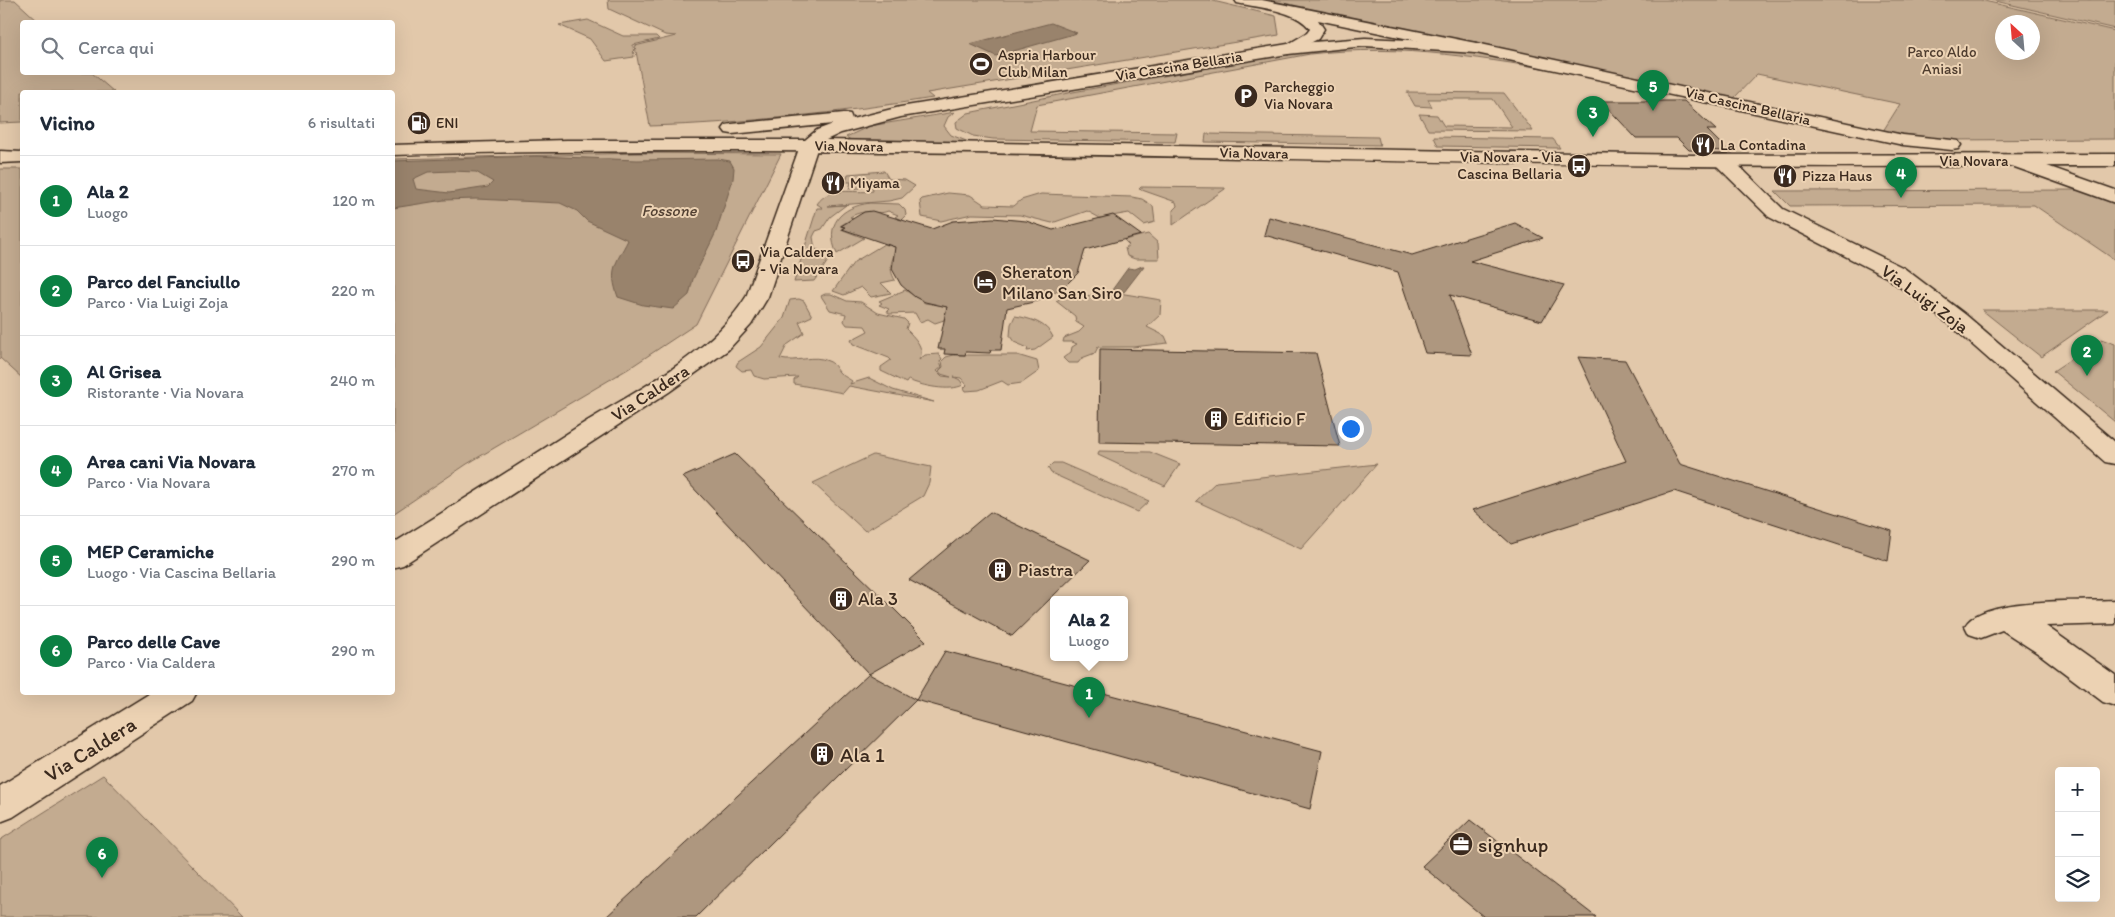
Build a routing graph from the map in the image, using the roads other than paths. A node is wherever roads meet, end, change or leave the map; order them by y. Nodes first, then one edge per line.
1 (1242, 0) edge
2 (1289, 11) junction
3 (1288, 48) junction
4 (1476, 48) junction
5 (1010, 94) junction
6 (900, 112) junction
7 (619, 137) junction
8 (1903, 140) junction
9 (395, 142) edge
10 (809, 146) junction
11 (20, 147) edge
12 (0, 148) edge
13 (2115, 148) edge
14 (1084, 149) junction
15 (395, 150) edge
16 (0, 157) edge
17 (20, 157) edge
18 (2115, 160) edge
19 (1723, 161) junction
20 (1916, 161) junction
21 (2016, 161) junction
22 (2115, 197) edge
23 (2115, 456) edge
24 (395, 556) edge
25 (2115, 612) edge
26 (2115, 693) edge
27 (175, 695) edge
28 (0, 806) edge

1 - 2 main road, Via Cascina Bellaria
2 - 3 main road, Via Cascina Bellaria
2 - 4 main road, Via Cascina Bellaria
3 - 4 main road, Via Cascina Bellaria
3 - 5 main road, Via Cascina Bellaria
4 - 8 main road, Via Cascina Bellaria
5 - 6 main road
5 - 14 main road
6 - 7 main road, Via Novara
6 - 10 main road
7 - 9 main road, Via Novara
7 - 10 main road
8 - 13 main road, Via Novara
8 - 20 main road
10 - 14 main road, Via Novara
10 - 15 main road, Via Novara
10 - 24 main road, Via Caldera
11 - 12 main road
14 - 19 main road, Via Novara
16 - 17 main road
18 - 21 main road, Via Novara
19 - 20 main road, Via Novara
19 - 23 main road, Via Luigi Zoja
20 - 21 main road, Via Novara
21 - 22 main road
25 - 26 main road
27 - 28 main road, Via Caldera

